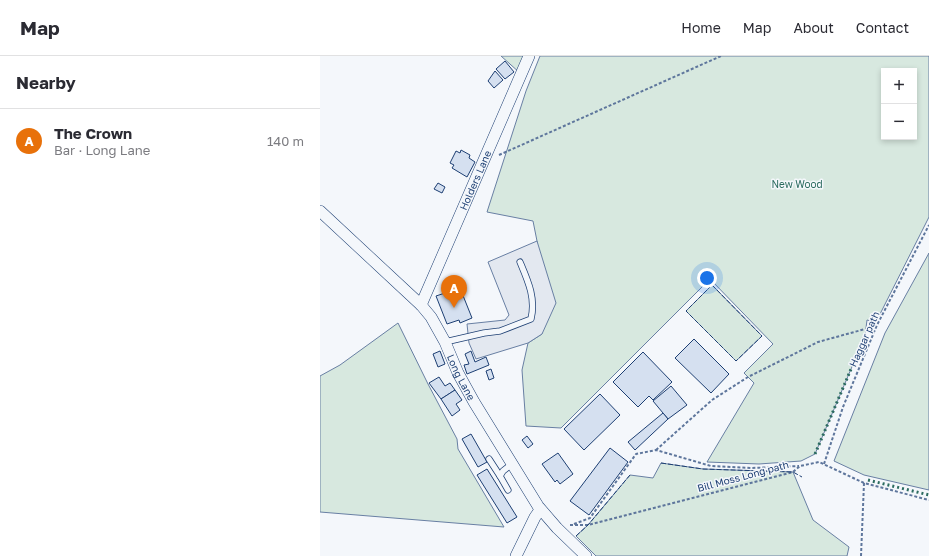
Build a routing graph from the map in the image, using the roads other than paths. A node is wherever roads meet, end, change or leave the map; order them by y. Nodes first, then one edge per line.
1 (529, 56) edge
2 (320, 211) edge
3 (520, 262) dead end
4 (421, 304) junction
5 (445, 342) junction
6 (489, 459) dead end
7 (513, 463) junction
8 (500, 476) junction
9 (508, 490) dead end
10 (540, 510) junction
11 (516, 556) edge
12 (586, 556) edge

1 - 4 street, Holders Lane
2 - 4 street, Long Lane
3 - 5 lane
4 - 5 street, Long Lane
5 - 7 street, Long Lane
6 - 8 lane
7 - 8 lane
7 - 10 street, Long Lane
8 - 9 lane
10 - 11 street
10 - 12 street, Long Lane

